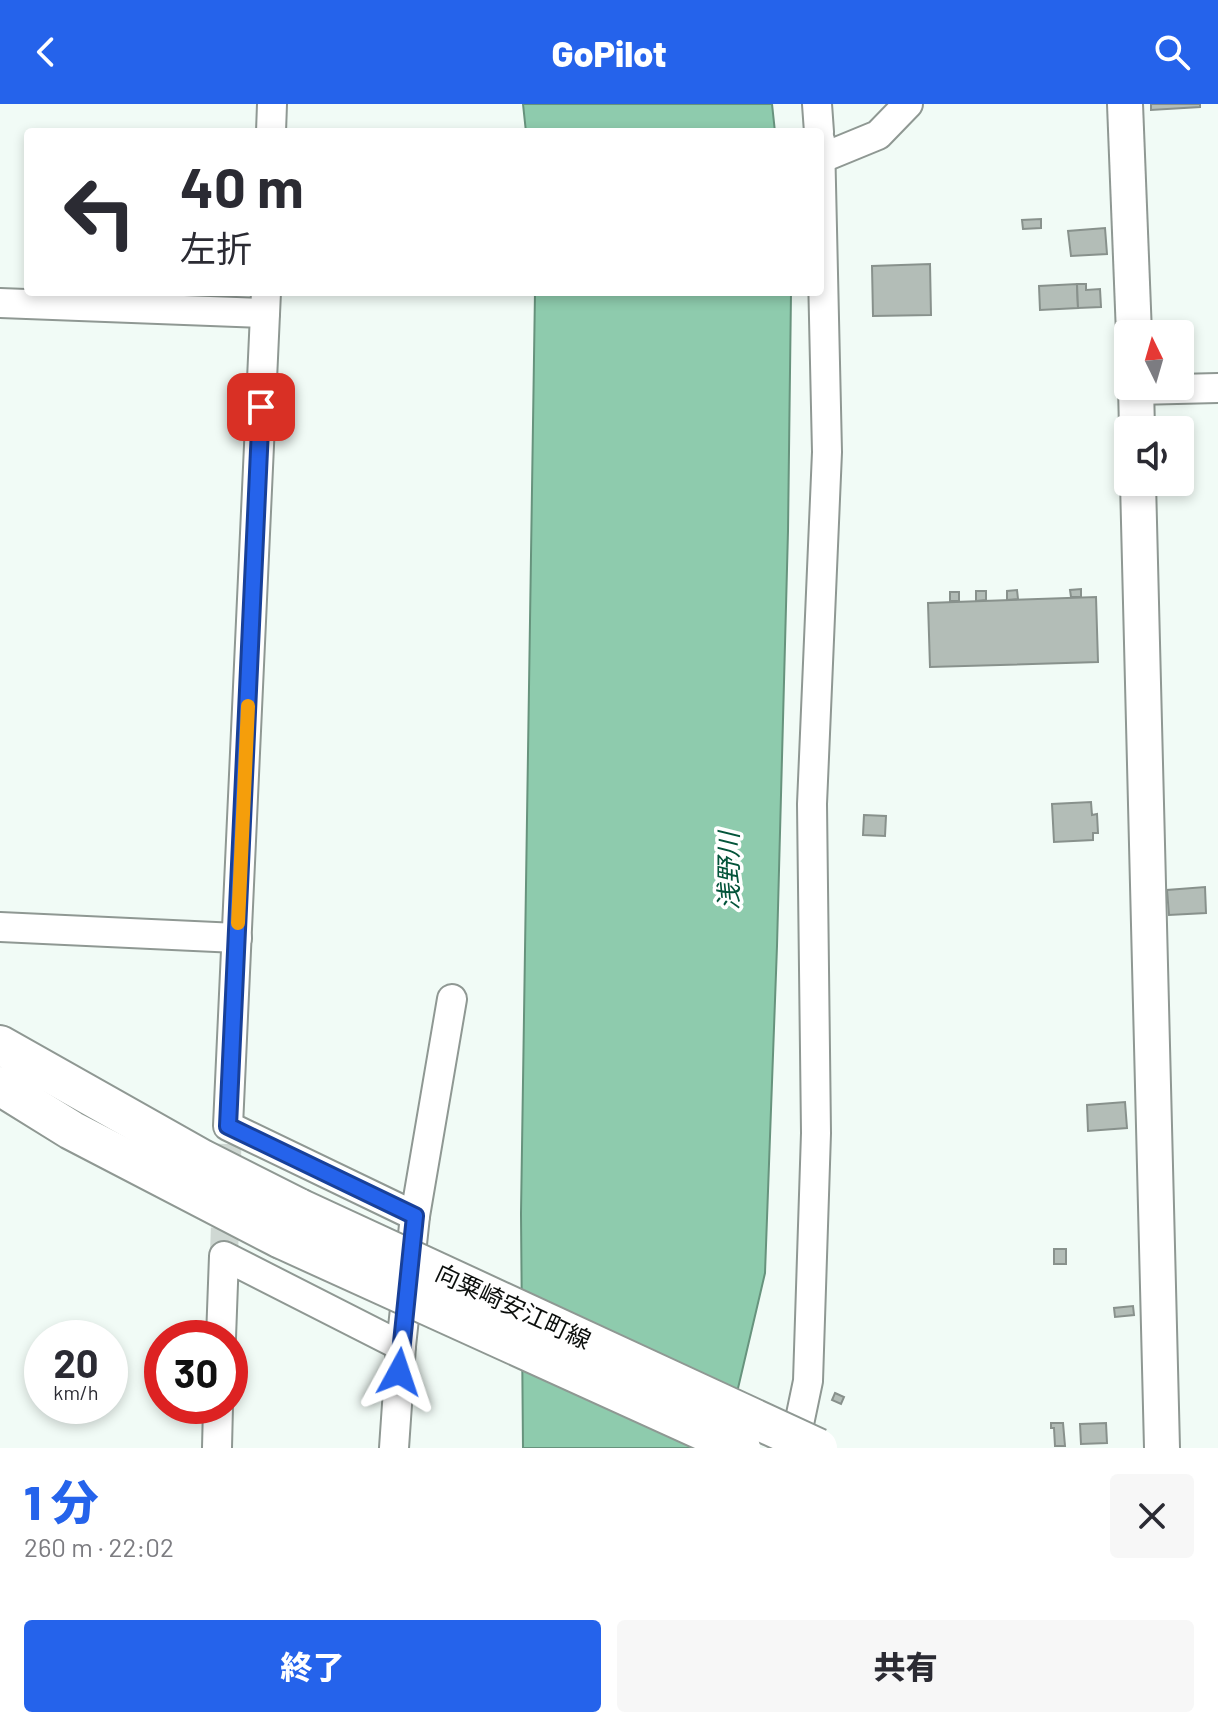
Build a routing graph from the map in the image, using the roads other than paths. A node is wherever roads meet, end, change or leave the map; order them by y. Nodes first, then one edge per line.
1 (272, 104) edge
2 (817, 104) edge
3 (908, 104) edge
4 (1125, 104) edge
5 (271, 128) edge
6 (819, 128) edge
7 (824, 142) edge
8 (823, 296) edge
9 (266, 302) edge
10 (0, 303) edge
11 (1133, 320) edge
12 (1194, 388) edge
13 (1218, 388) edge
14 (1138, 496) edge
15 (0, 927) edge
16 (237, 938) junction
17 (452, 999) dead end
18 (0, 1045) edge
19 (0, 1086) edge
20 (415, 1216) junction
21 (290, 1223) junction
22 (222, 1320) edge
23 (401, 1346) junction
24 (218, 1424) edge
25 (217, 1448) edge
26 (394, 1448) edge
27 (741, 1448) edge
28 (794, 1448) edge
29 (818, 1448) edge
30 (1162, 1448) edge

1 - 5 street
2 - 6 street
3 - 7 street
4 - 11 street
8 - 28 street
9 - 10 street
9 - 16 street
12 - 13 street
14 - 30 street
15 - 16 street
16 - 20 street
17 - 20 street
18 - 21 main road, 向粟崎安江町線
19 - 21 main road, 向粟崎安江町線
20 - 23 street
21 - 27 main road, 向粟崎安江町線, bridge
21 - 29 main road, 向粟崎安江町線, bridge
22 - 23 street
23 - 26 street
24 - 25 street

